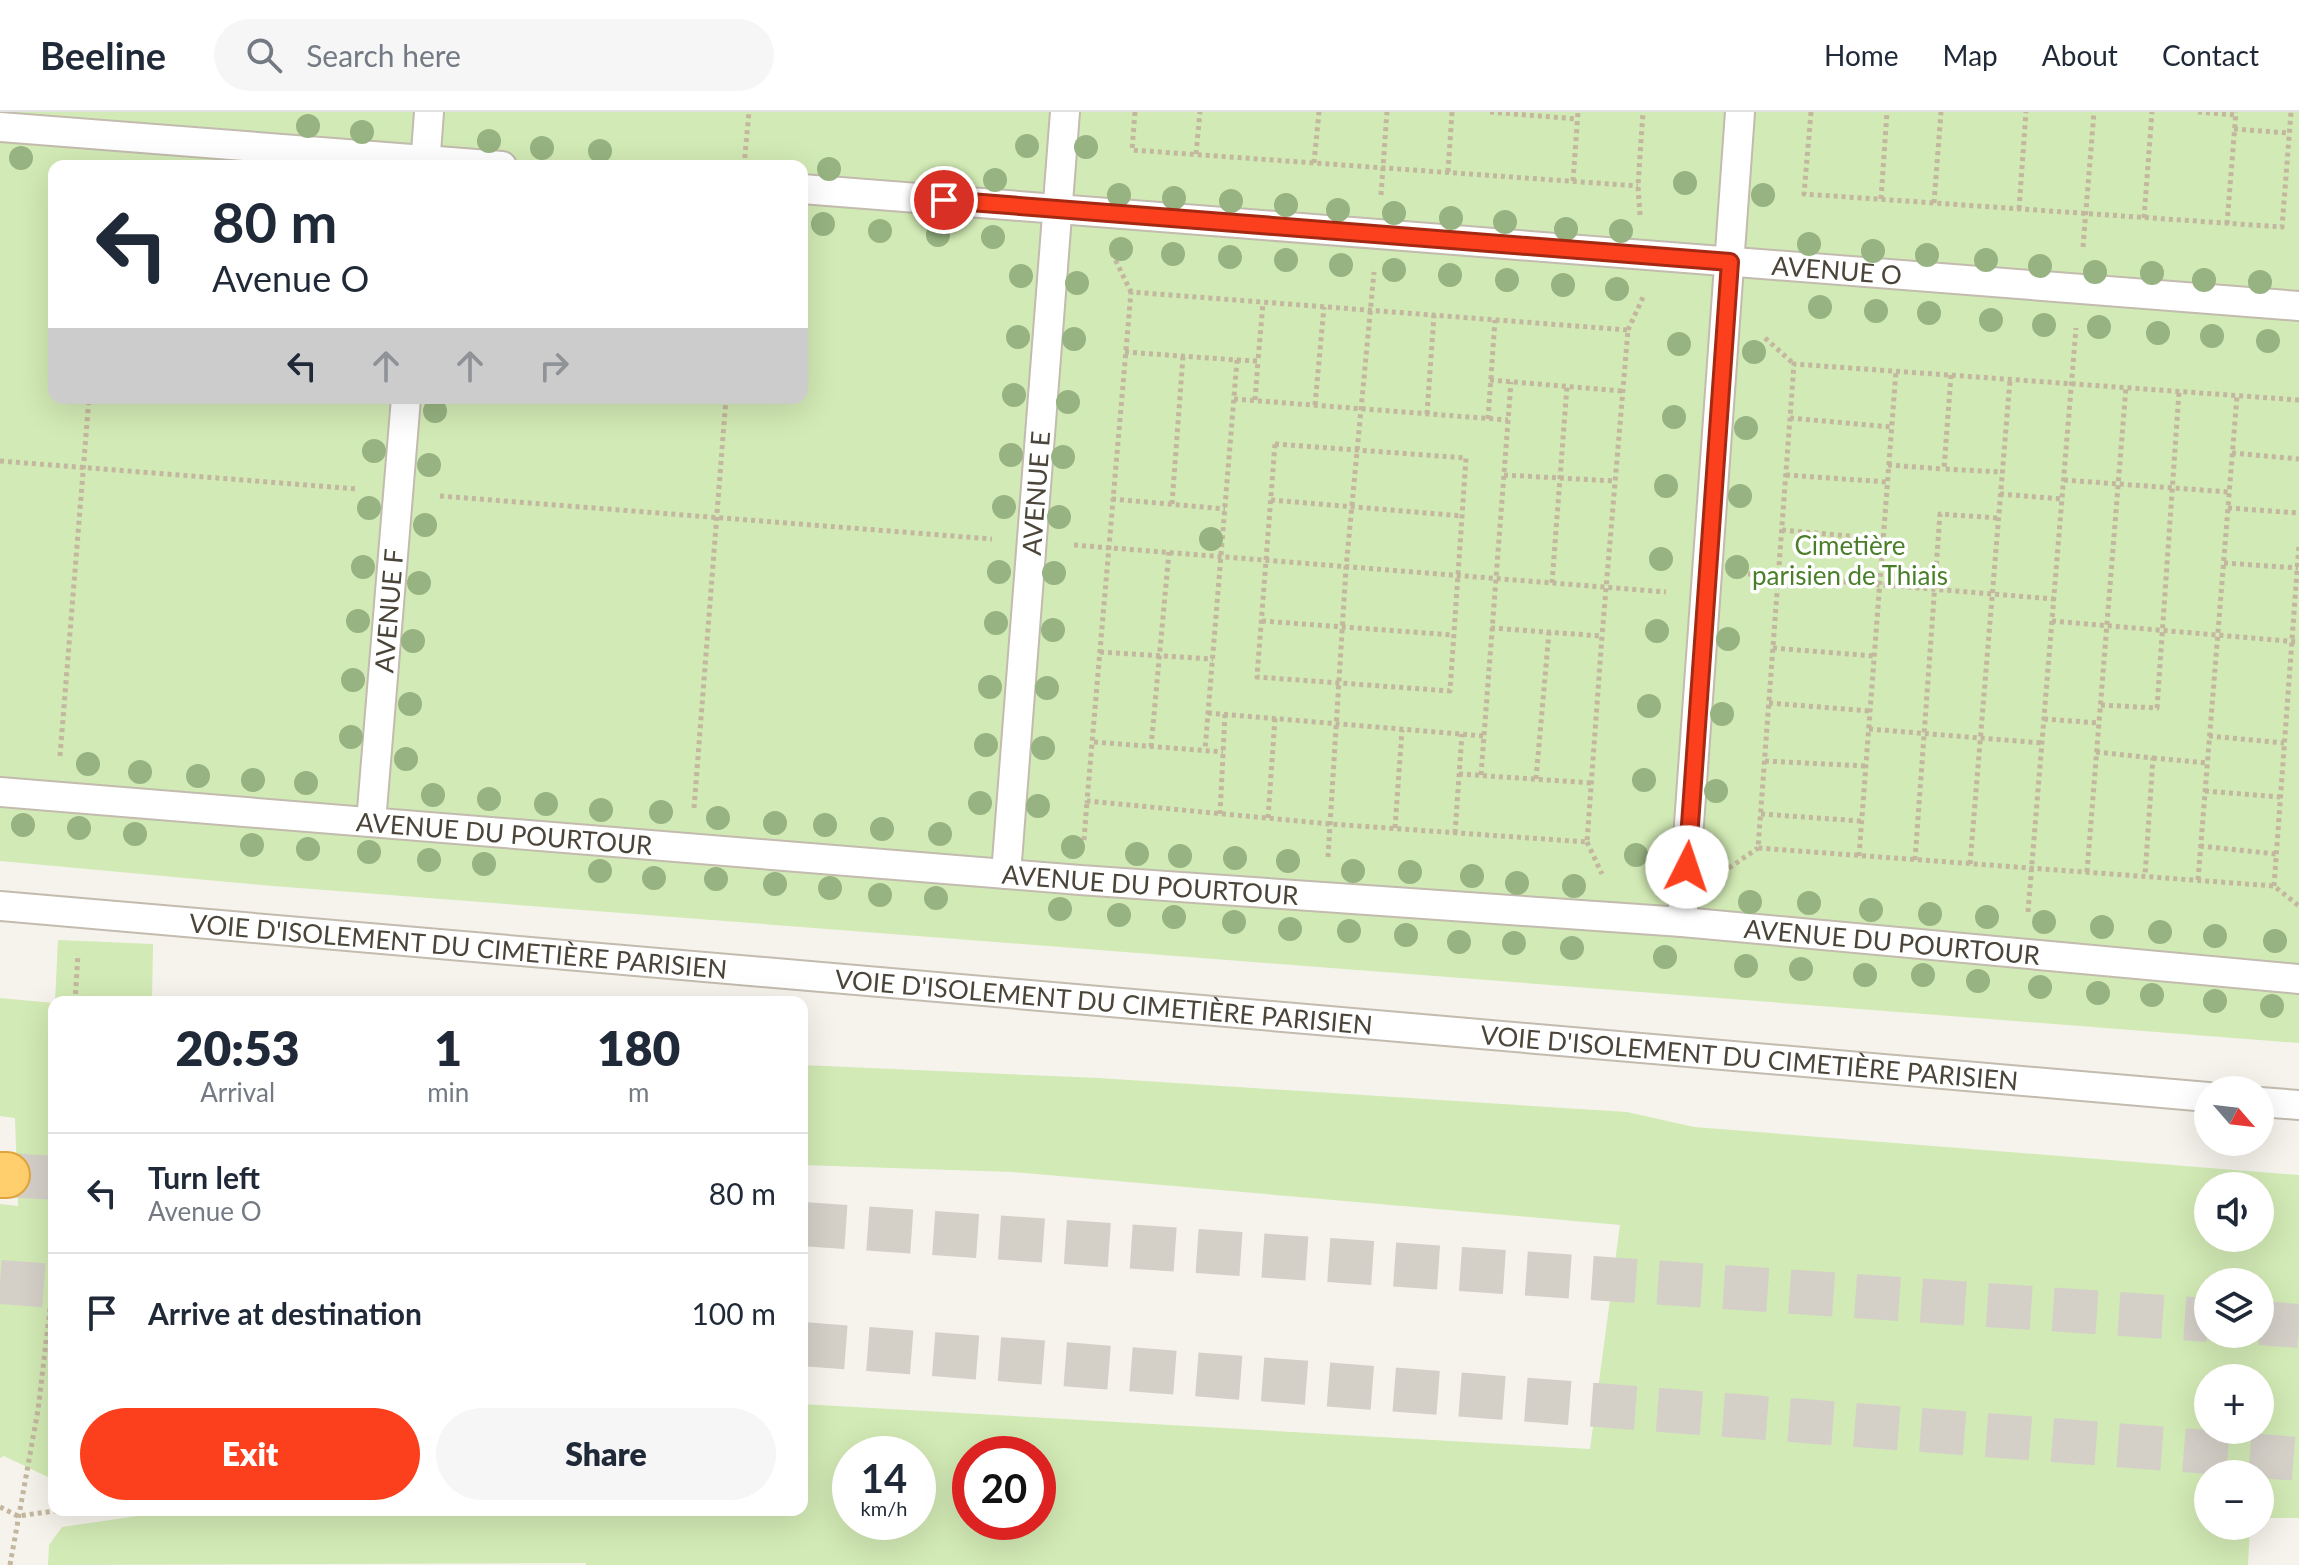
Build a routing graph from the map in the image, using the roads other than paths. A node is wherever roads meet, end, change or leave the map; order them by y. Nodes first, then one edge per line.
1 (429, 112) edge
2 (1065, 112) edge
3 (1740, 112) edge
4 (0, 127) edge
5 (390, 160) edge
6 (425, 160) edge
7 (808, 189) edge
8 (1057, 209) junction
9 (1730, 262) junction
10 (2299, 306) edge
11 (405, 404) edge
12 (0, 792) edge
13 (371, 822) junction
14 (1006, 874) junction
15 (0, 906) edge
16 (1682, 922) junction
17 (2299, 979) edge
18 (2194, 1096) edge
19 (2274, 1103) edge
20 (2299, 1105) edge

1 - 6 lane
2 - 8 lane, AVENUE E
3 - 9 lane
4 - 5 lane
7 - 8 lane, AVENUE O
8 - 9 lane, AVENUE O
8 - 14 lane, AVENUE E
9 - 10 lane, AVENUE O
9 - 16 lane
11 - 13 lane, AVENUE F
12 - 13 lane, AVENUE DU POURTOUR
13 - 14 lane, AVENUE DU POURTOUR
14 - 16 lane, AVENUE DU POURTOUR
15 - 18 lane, VOIE D'ISOLEMENT DU CIMETIÈRE PARISIEN
16 - 17 lane, AVENUE DU POURTOUR
19 - 20 lane

